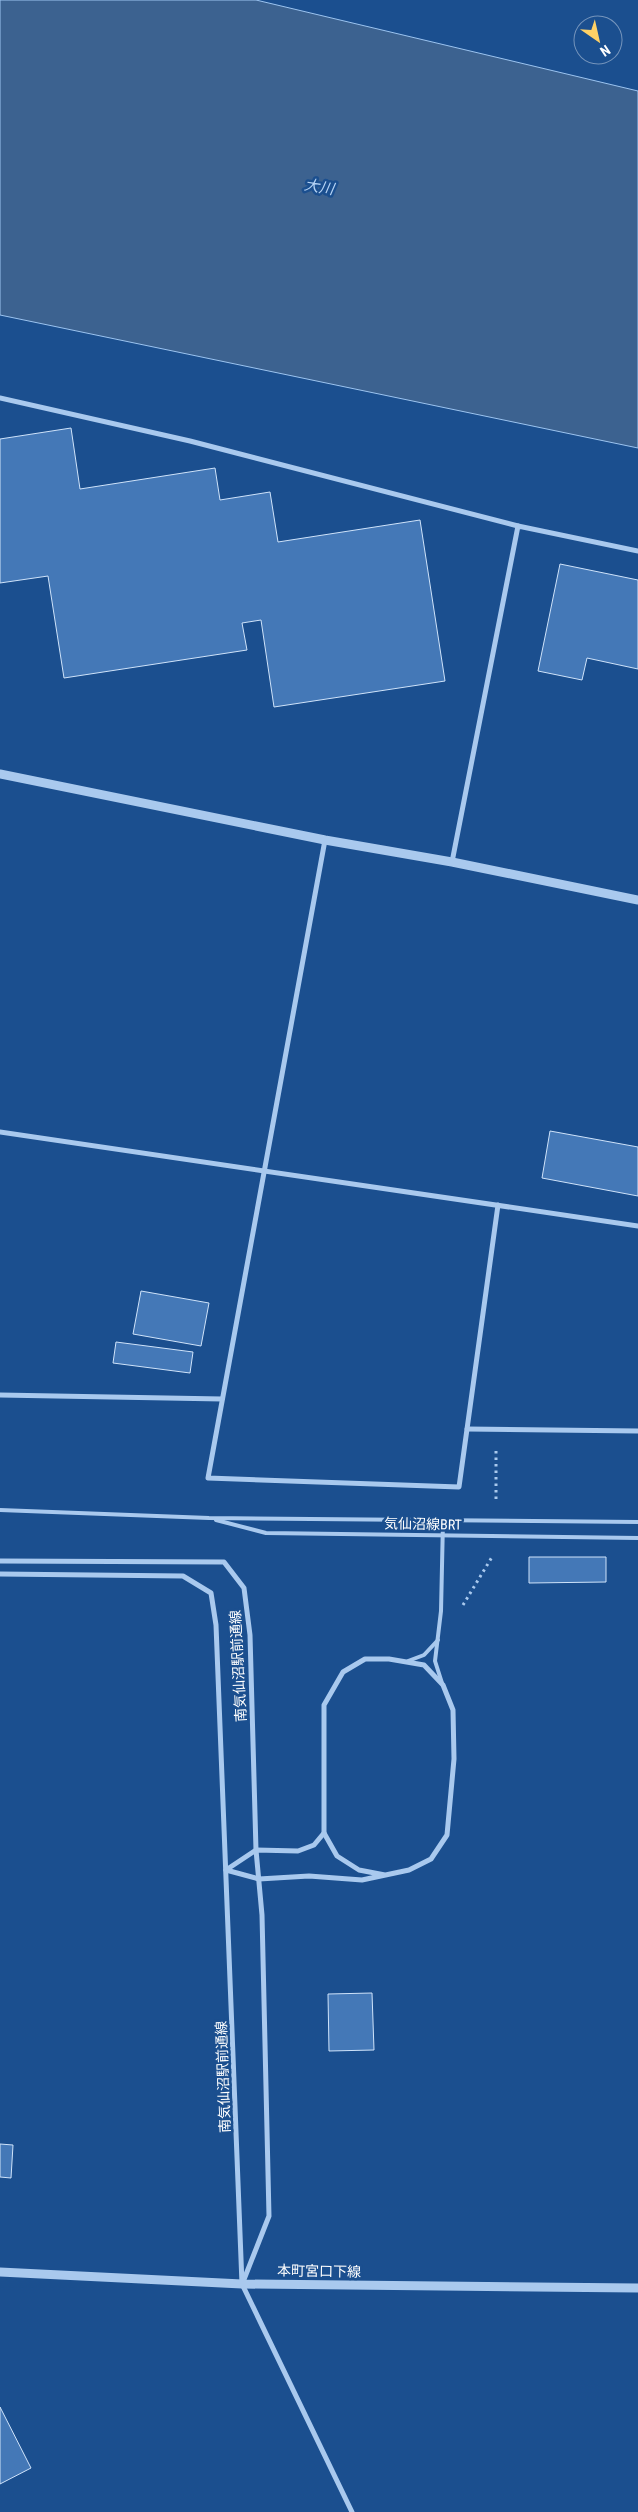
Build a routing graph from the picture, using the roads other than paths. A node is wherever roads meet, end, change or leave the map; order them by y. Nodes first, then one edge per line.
1 (0, 398) edge
2 (518, 526) junction
3 (638, 551) edge
4 (0, 774) edge
5 (325, 840) junction
6 (452, 862) junction
7 (638, 900) edge
8 (0, 1132) edge
9 (264, 1170) junction
10 (498, 1205) junction
11 (638, 1226) edge
12 (0, 1395) edge
13 (222, 1399) junction
14 (467, 1430) junction
15 (638, 1431) edge
16 (0, 1510) edge
17 (209, 1518) junction
18 (443, 1521) junction
19 (638, 1522) edge
20 (443, 1535) junction
21 (638, 1538) edge
22 (0, 1561) edge
23 (0, 1574) edge
24 (439, 1638) junction
25 (406, 1662) junction
26 (443, 1685) junction
27 (324, 1833) junction
28 (256, 1850) junction
29 (226, 1870) junction
30 (385, 1875) junction
31 (259, 1879) junction
32 (0, 2272) edge
33 (242, 2284) junction
34 (638, 2288) edge
35 (352, 2512) edge

1 - 2 street
2 - 3 street
2 - 6 street
4 - 5 street
5 - 6 street
5 - 9 street
6 - 7 street
8 - 9 street
9 - 10 street
9 - 13 street
10 - 11 street
10 - 14 street
12 - 13 street
13 - 14 street
14 - 15 street
16 - 17 lane, 気仙沼線BRT
17 - 18 lane, 気仙沼線BRT
17 - 20 lane, 気仙沼線BRT
18 - 19 lane, 気仙沼線BRT
18 - 20 lane
20 - 21 lane, 気仙沼線BRT
20 - 24 lane
22 - 28 street, 南気仙沼駅前通線
23 - 29 street, 南気仙沼駅前通線
24 - 25 lane
24 - 26 lane
25 - 26 street
25 - 27 street
26 - 30 street
27 - 28 street
27 - 30 street
28 - 29 street
28 - 31 street, 南気仙沼駅前通線
29 - 31 street
29 - 33 street, 南気仙沼駅前通線
30 - 31 street
31 - 33 street, 南気仙沼駅前通線
32 - 33 street, 本町宮口下線
33 - 34 street, 本町宮口下線
33 - 35 street, 南気仙沼駅前通線

